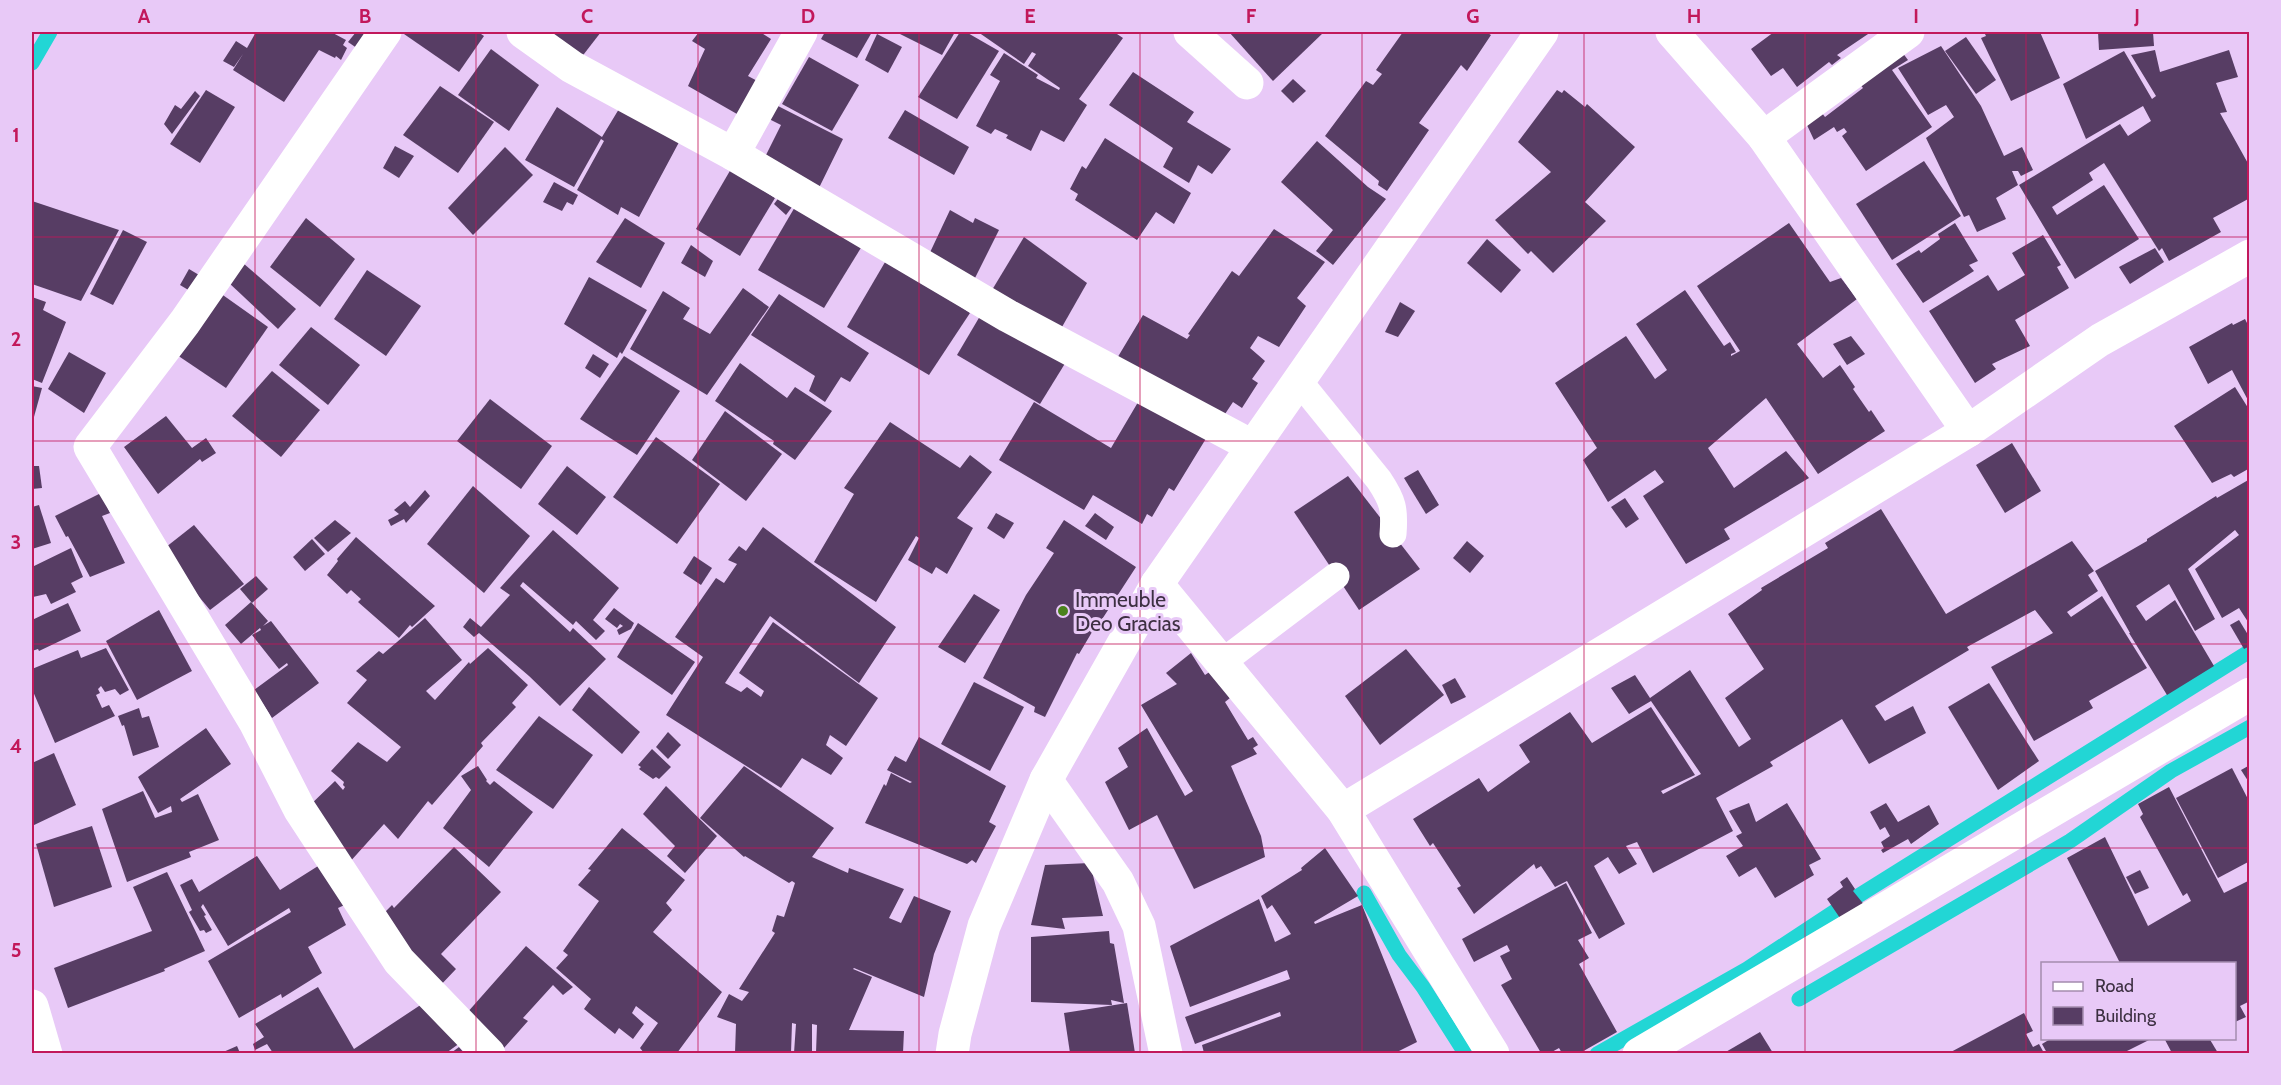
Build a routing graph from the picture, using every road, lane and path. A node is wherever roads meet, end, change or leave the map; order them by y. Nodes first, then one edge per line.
1 (385, 32) edge
2 (523, 32) edge
3 (801, 32) edge
4 (1190, 32) edge
5 (1542, 32) edge
6 (1672, 32) edge
7 (1908, 32) edge
8 (1247, 83) dead end
9 (1764, 137) junction
10 (733, 154) junction
11 (2250, 256) edge
12 (1298, 380) junction
13 (1968, 431) junction
14 (1252, 446) junction
15 (1393, 534) dead end
16 (1336, 576) dead end
17 (1157, 584) junction
18 (1221, 663) junction
19 (2250, 694) edge
20 (1046, 780) junction
21 (1343, 810) junction
22 (32, 1006) edge
23 (46, 1053) edge
24 (489, 1053) edge
25 (952, 1053) edge
26 (1167, 1053) edge
27 (1493, 1053) edge
28 (1639, 1053) edge

1 - 24 street
2 - 10 street
3 - 10 street
4 - 8 street
5 - 12 street
6 - 9 street
7 - 9 street
9 - 13 street
10 - 14 street
11 - 13 street
12 - 14 street
12 - 15 lane
13 - 21 street
14 - 17 street
16 - 18 lane
17 - 18 street
17 - 20 street
18 - 21 street
19 - 28 street
20 - 25 street
20 - 26 street
21 - 27 street
22 - 23 street

